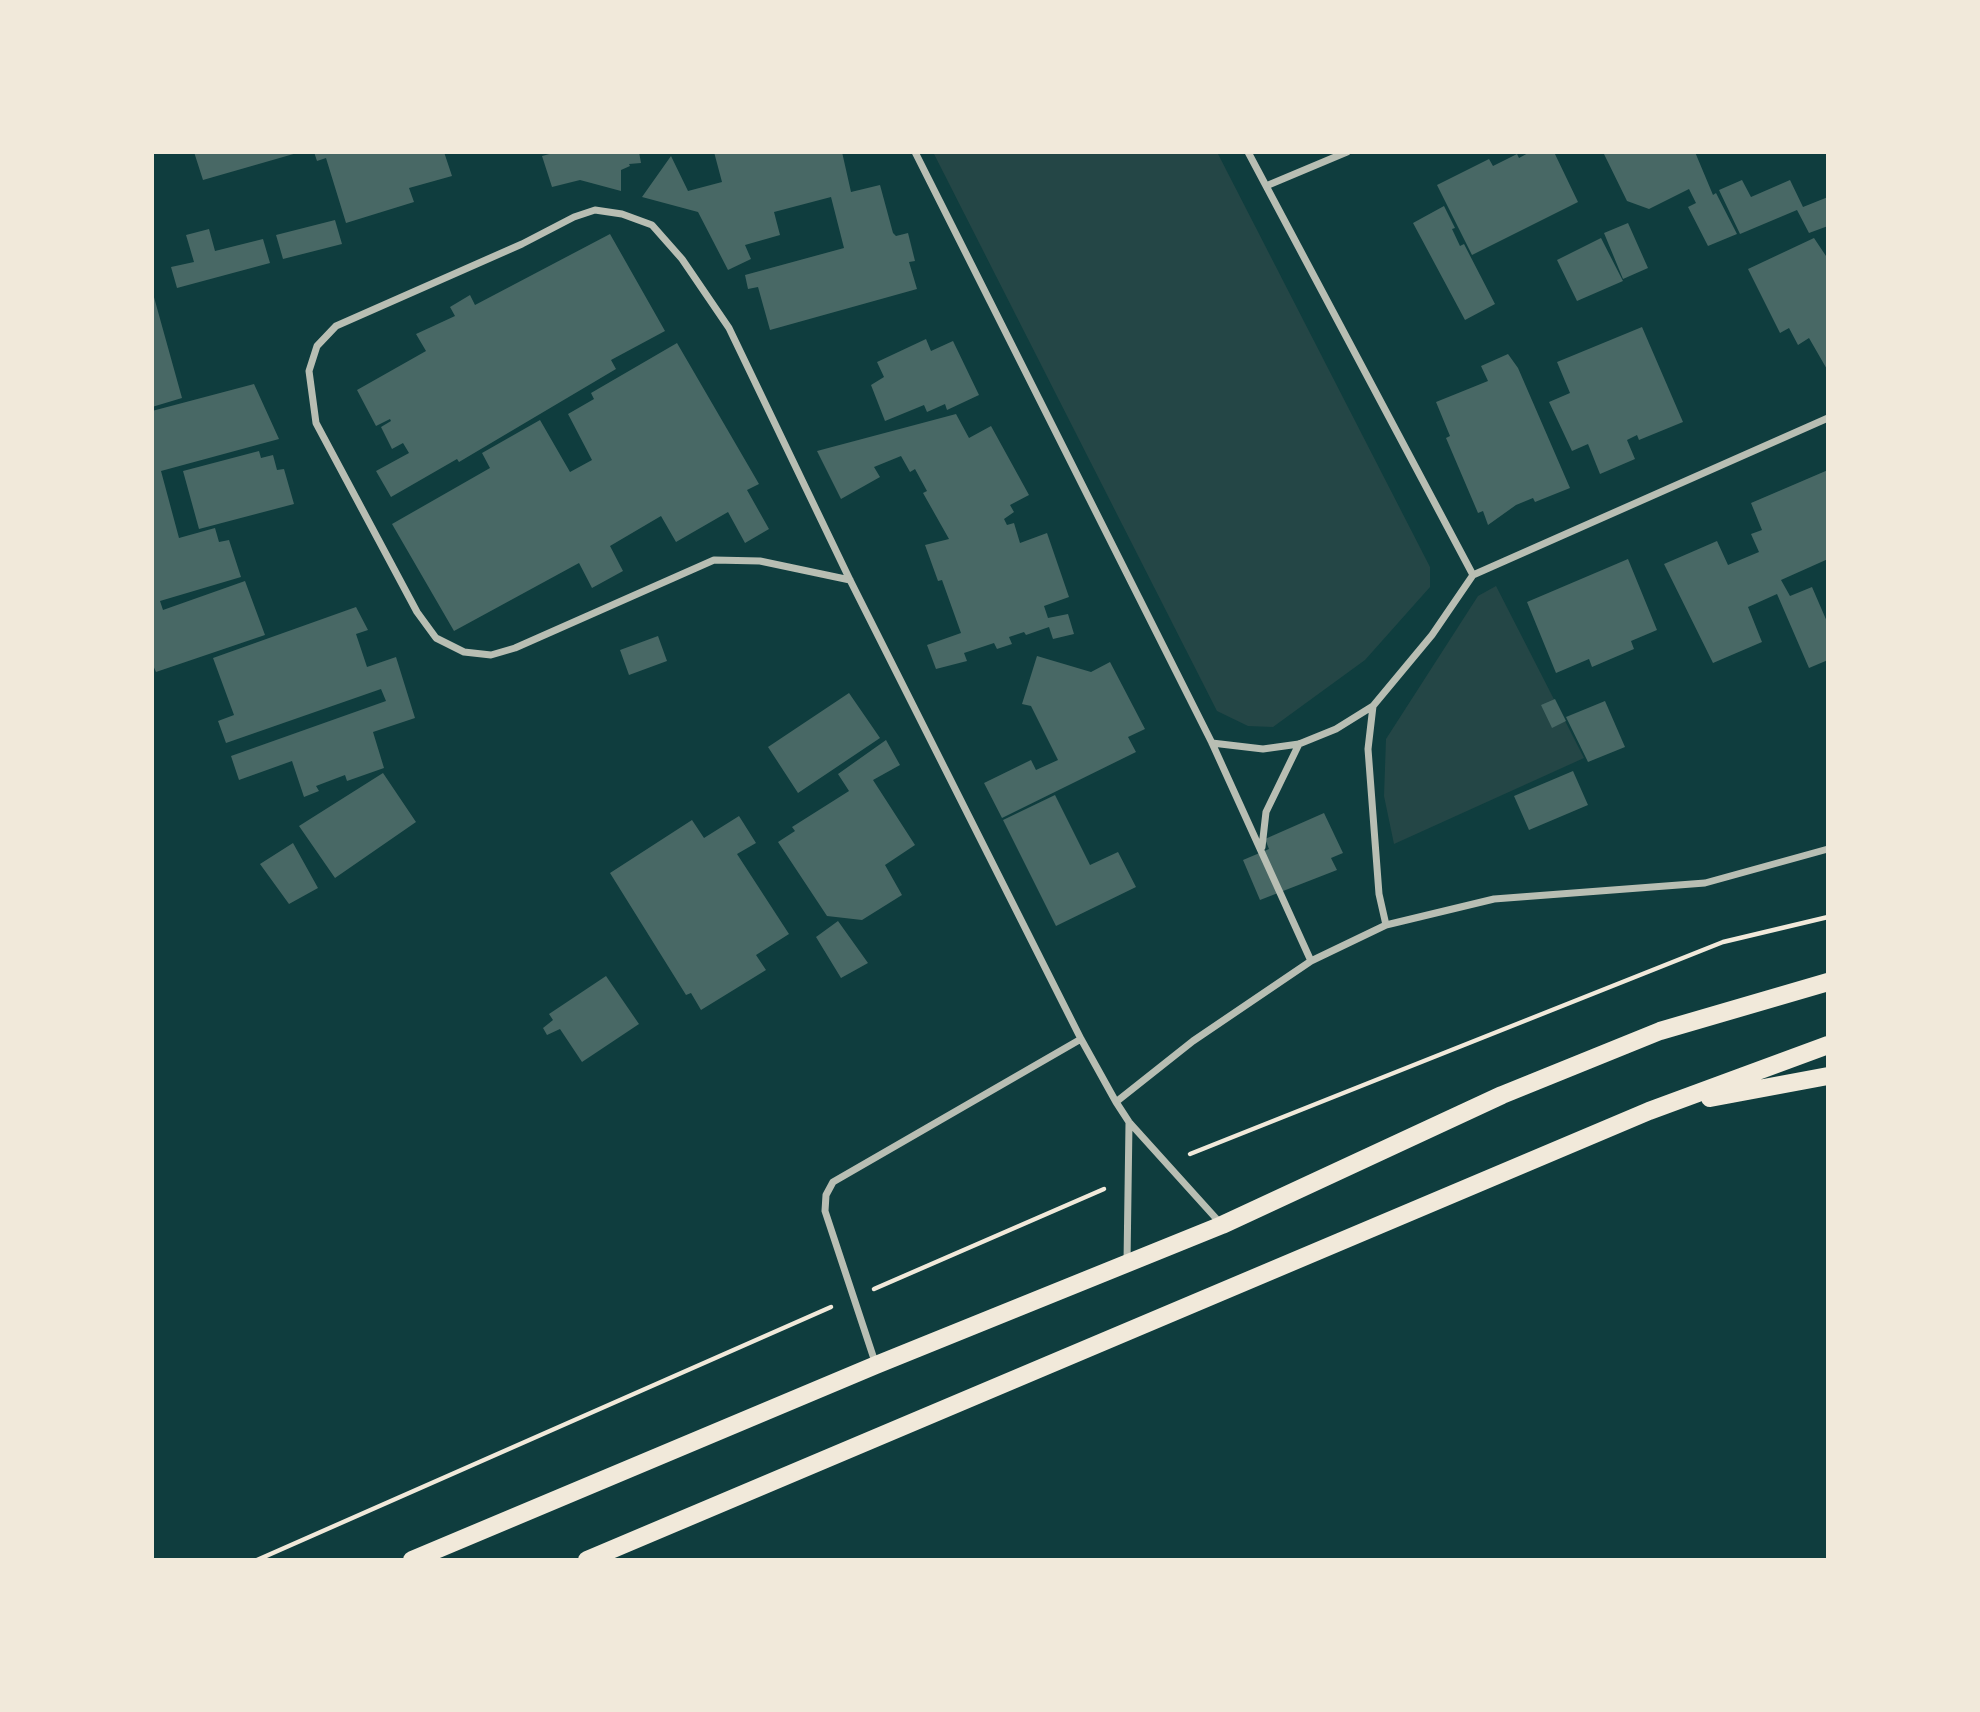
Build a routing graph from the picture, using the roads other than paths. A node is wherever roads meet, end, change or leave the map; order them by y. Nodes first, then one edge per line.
1 (915, 152) edge
2 (1248, 152) edge
3 (1347, 152) edge
4 (1266, 186) junction
5 (1828, 418) edge
6 (1473, 575) junction
7 (850, 580) junction
8 (1373, 706) junction
9 (1212, 743) junction
10 (1299, 744) junction
11 (1262, 849) junction
12 (1828, 849) edge
13 (1386, 925) junction
14 (1311, 961) junction
15 (1828, 982) edge
16 (1081, 1039) junction
17 (1828, 1045) edge
18 (1828, 1076) edge
19 (1116, 1102) junction
20 (1649, 1111) junction
21 (1129, 1122) junction
22 (1222, 1225) junction
23 (1127, 1265) junction
24 (876, 1365) junction
25 (412, 1560) edge
26 (587, 1560) edge

1 - 9 street
2 - 4 street
3 - 4 street
4 - 6 street
5 - 6 street
6 - 8 street
7 - 7 street
7 - 16 street
8 - 10 street
8 - 13 street
9 - 10 street
9 - 11 street
10 - 11 street
11 - 14 street
12 - 13 street
13 - 14 street
14 - 19 street
15 - 22 main road
16 - 19 street
16 - 24 street
17 - 20 main road
18 - 20 main road
19 - 21 street
20 - 26 main road
21 - 22 street
21 - 23 street
22 - 23 main road
23 - 24 main road
24 - 25 main road

